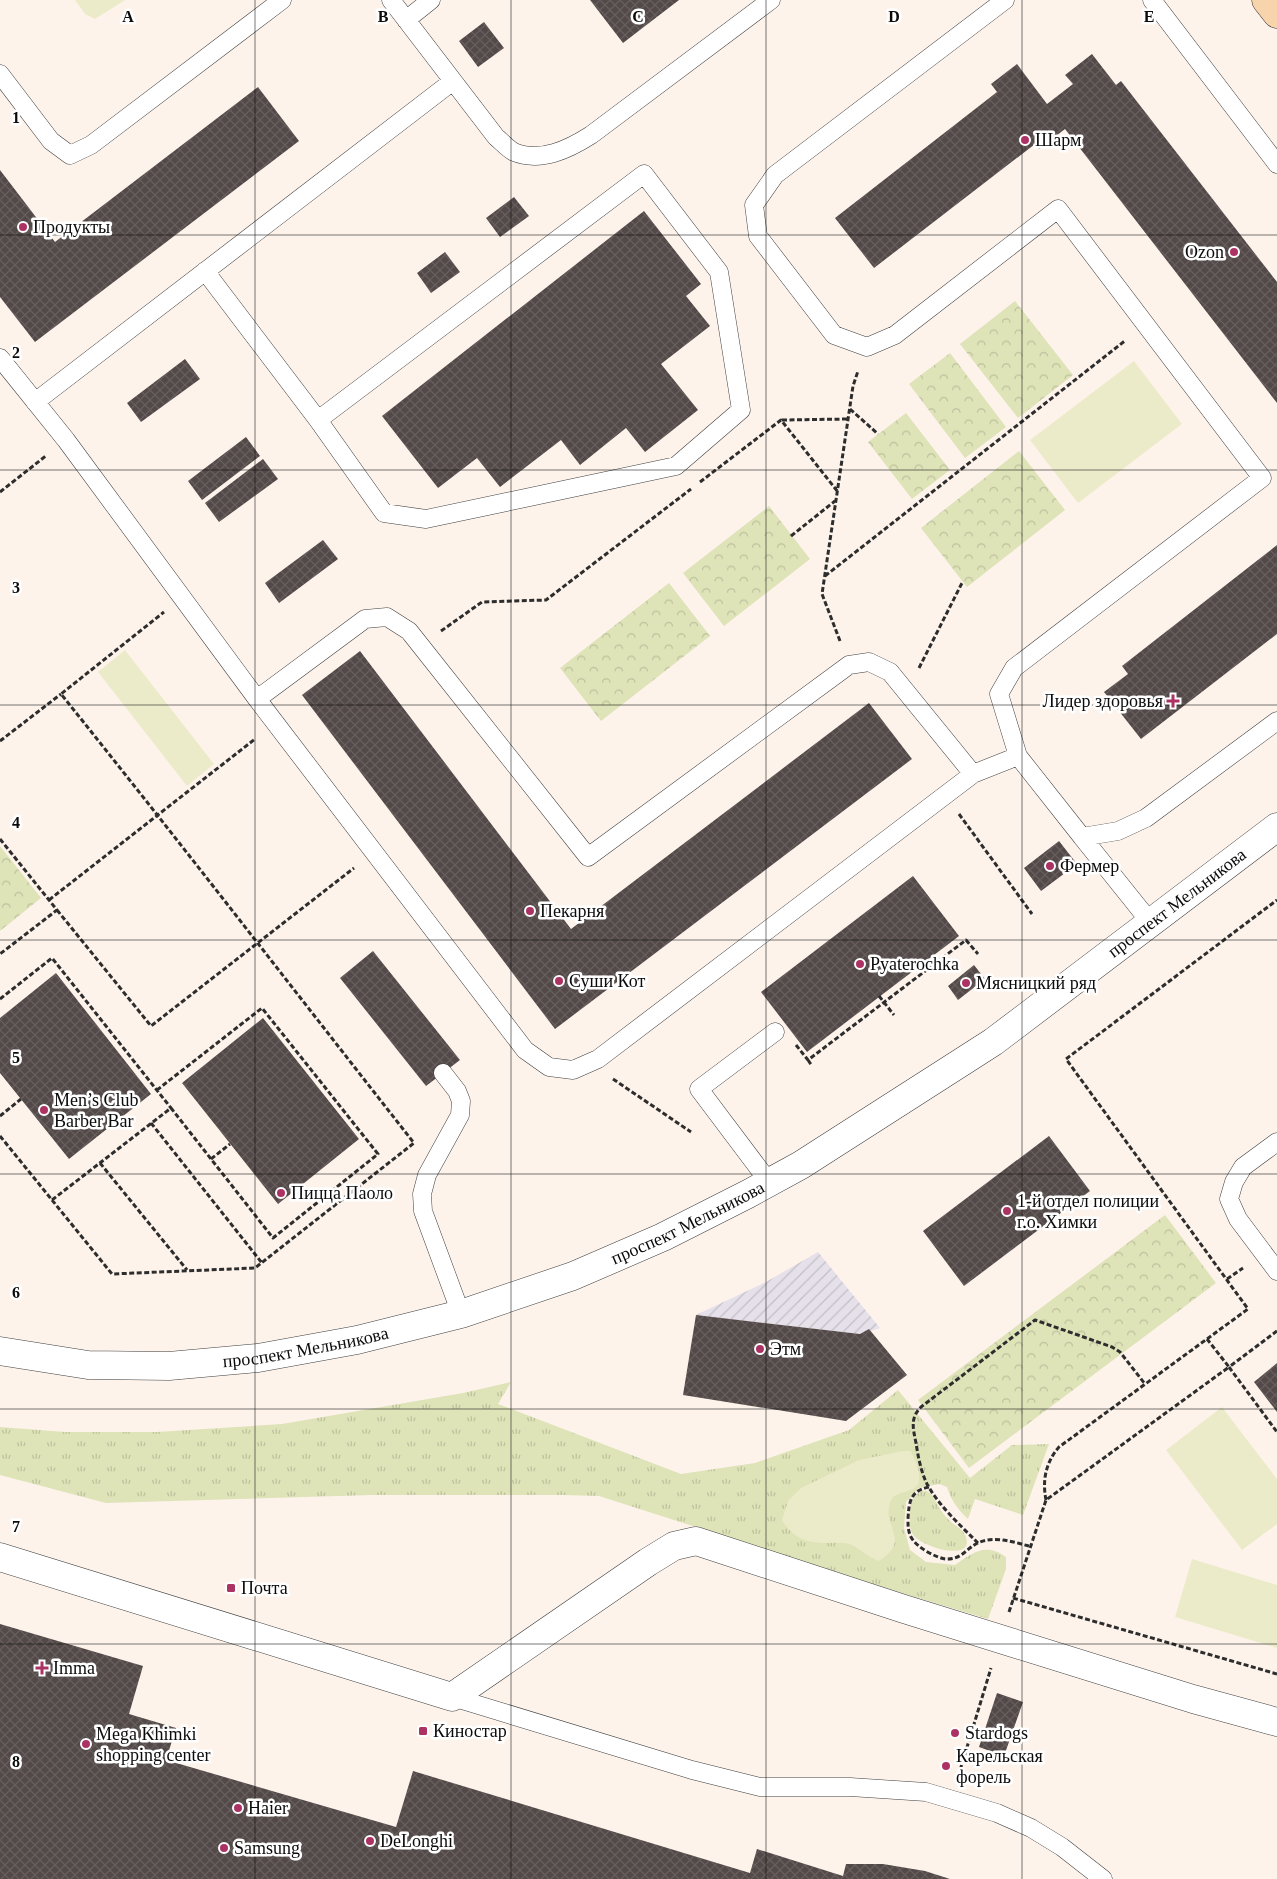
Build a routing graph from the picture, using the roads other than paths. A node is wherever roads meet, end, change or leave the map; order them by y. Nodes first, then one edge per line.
1 (282, 0) edge
2 (391, 0) edge
3 (431, 0) edge
4 (771, 0) edge
5 (1006, 0) edge
6 (1152, 0) edge
7 (1266, 0) edge
8 (1277, 14) edge
9 (406, 20) junction
10 (0, 74) edge
11 (453, 81) junction
12 (1277, 164) edge
13 (205, 271) junction
14 (0, 358) edge
15 (35, 402) junction
16 (318, 420) junction
17 (257, 699) junction
18 (1277, 721) edge
19 (1018, 756) junction
20 (973, 774) junction
21 (1277, 827) edge
22 (1082, 837) junction
23 (1151, 923) junction
24 (775, 1032) dead end
25 (443, 1073) dead end
26 (1277, 1142) edge
27 (769, 1182) junction
28 (1277, 1271) edge
29 (461, 1314) junction
30 (0, 1352) edge
31 (0, 1558) edge
32 (452, 1697) junction
33 (1277, 1722) edge
34 (1103, 1879) edge

1 - 10 lane
2 - 9 lane
3 - 9 lane
4 - 11 lane
5 - 19 lane
6 - 12 lane
7 - 8 main road
9 - 11 lane
11 - 13 lane
13 - 15 lane
13 - 16 lane
14 - 15 lane
15 - 17 lane
16 - 16 lane
17 - 20 lane
17 - 20 lane
18 - 22 lane
19 - 20 lane
19 - 22 lane
21 - 23 street, проспект Мельникова
22 - 23 lane
23 - 27 street, проспект Мельникова
24 - 27 lane
25 - 29 lane
26 - 28 lane
27 - 29 street, проспект Мельникова
29 - 30 street, проспект Мельникова
31 - 32 street
32 - 33 street
32 - 34 lane

